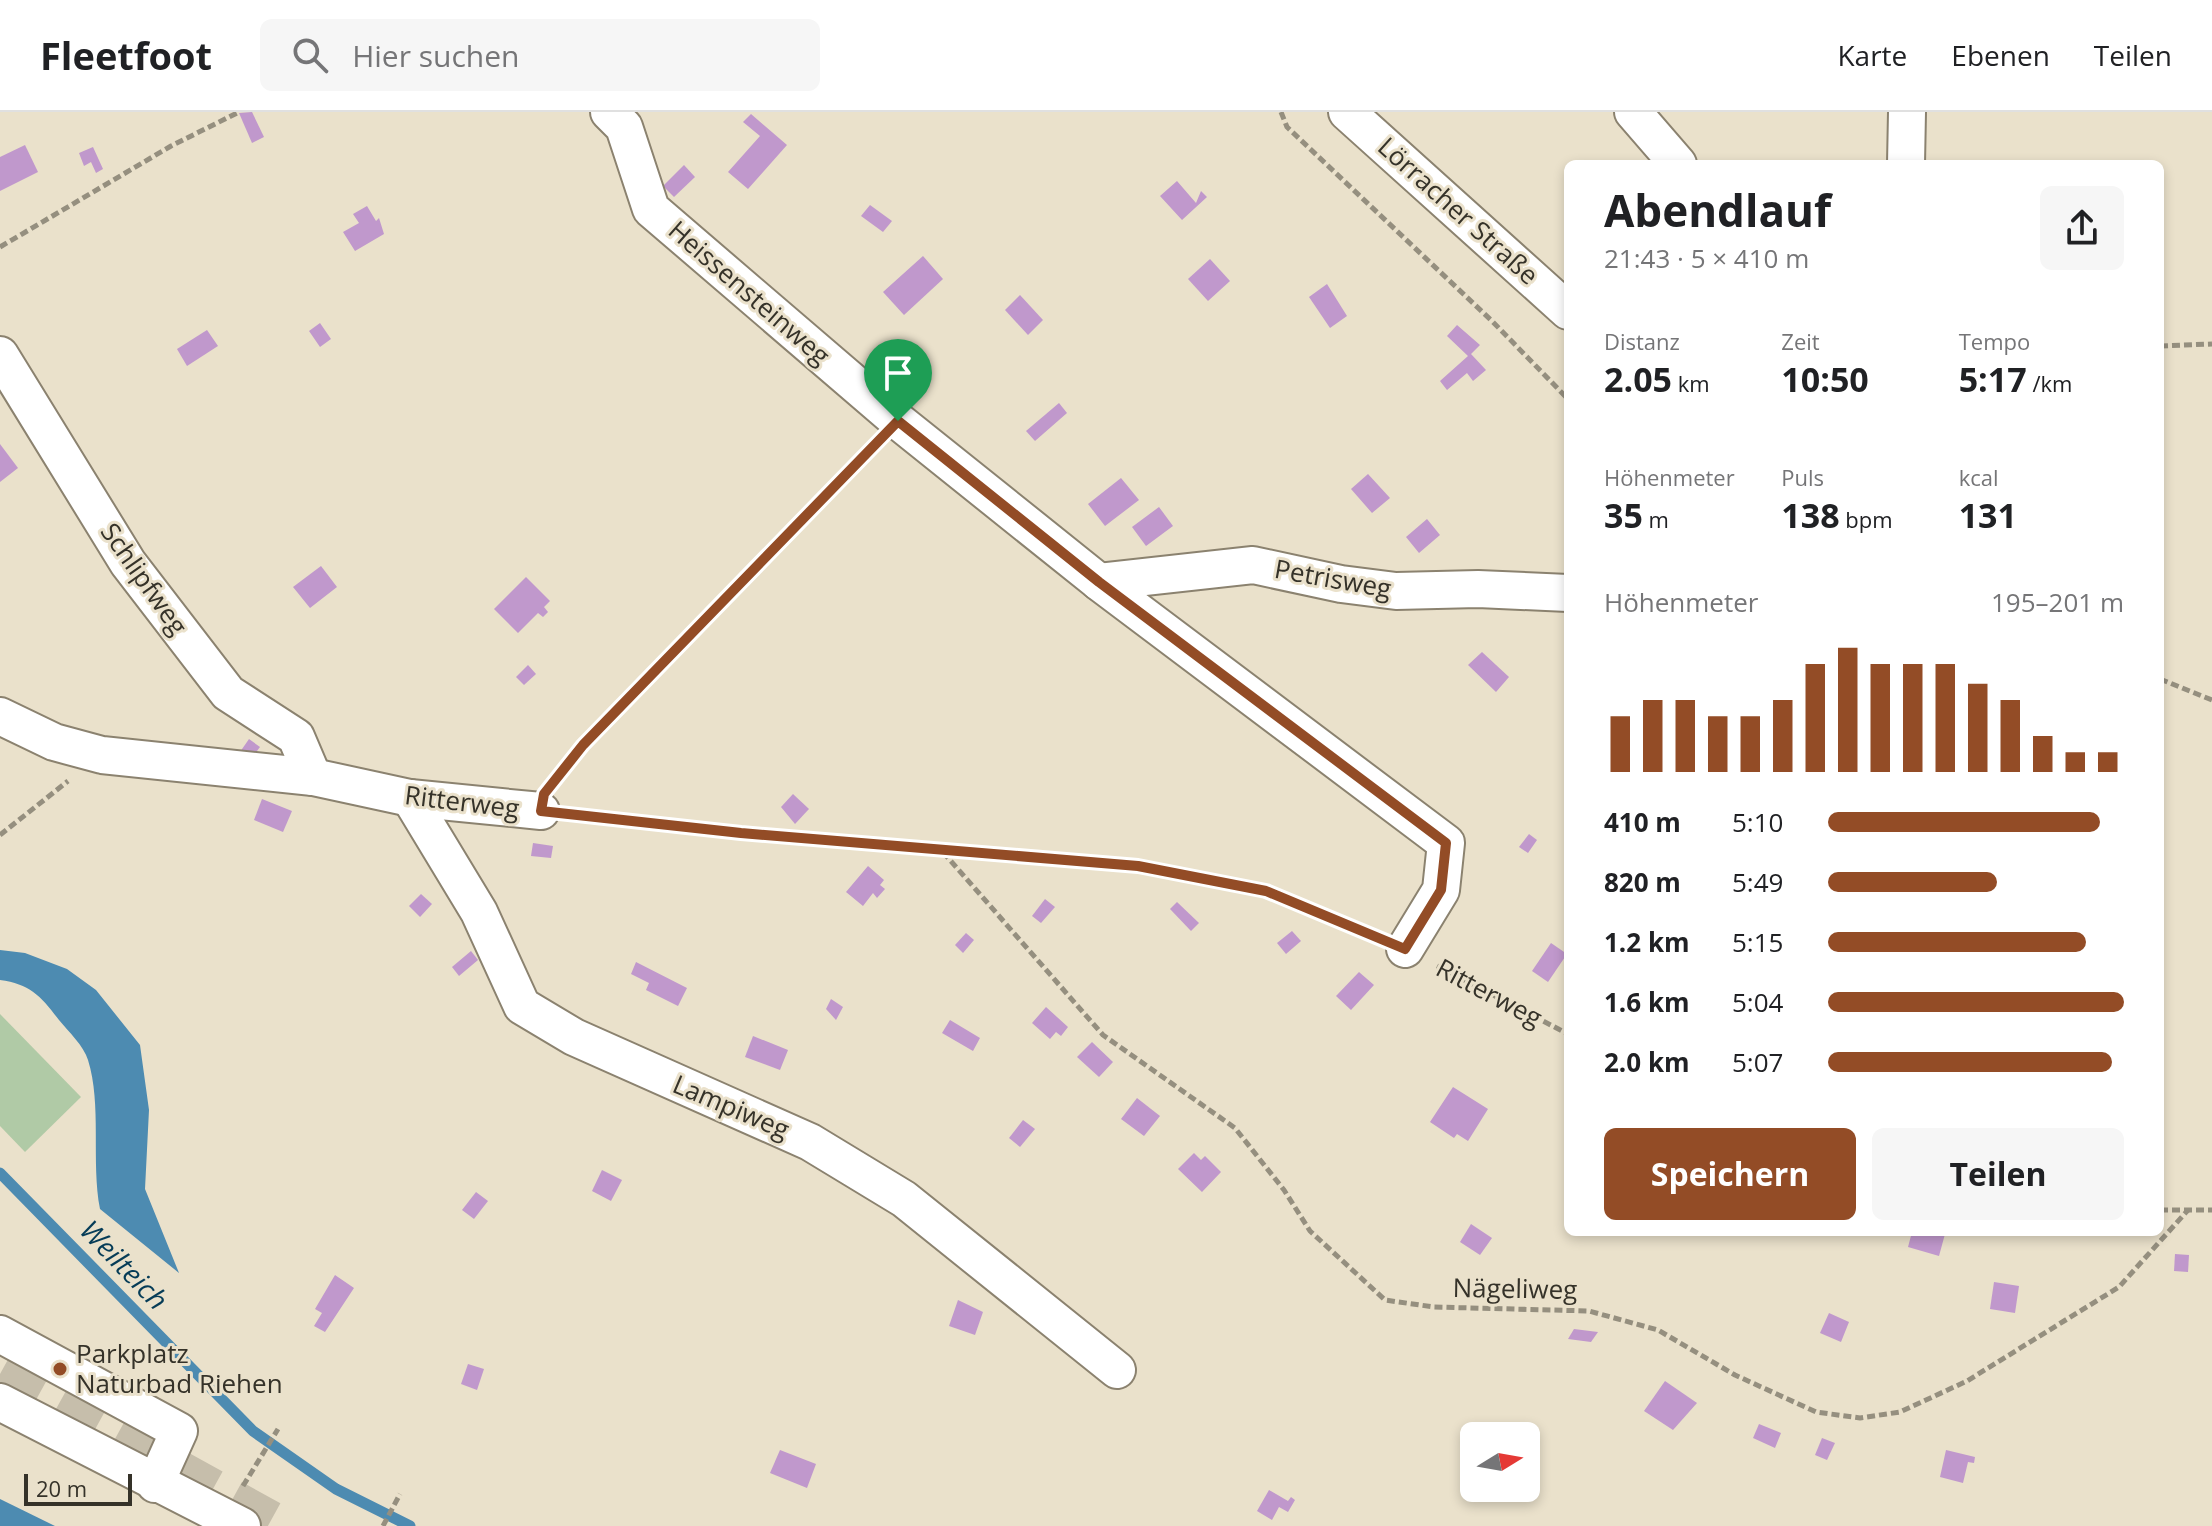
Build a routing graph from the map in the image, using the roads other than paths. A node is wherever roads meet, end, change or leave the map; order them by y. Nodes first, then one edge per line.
1 (609, 112) edge
2 (1347, 112) edge
3 (1633, 112) edge
4 (1907, 112) edge
5 (1675, 160) edge
6 (1906, 160) edge
7 (1564, 307) edge
8 (0, 355) edge
9 (1099, 582) junction
10 (1564, 593) edge
11 (0, 716) edge
12 (313, 777) junction
13 (410, 798) junction
14 (541, 811) road end
15 (1405, 949) road end
16 (0, 1334) edge
17 (1117, 1370) dead end
18 (0, 1402) edge
19 (155, 1484) junction
20 (242, 1526) edge

1 - 9 street, Heissensteinweg
2 - 7 street, Lörracher Straße
3 - 5 street
4 - 6 street
8 - 12 street, Schlipfweg
9 - 10 street, Petrisweg
9 - 15 street, Heissensteinweg
11 - 12 street, Ritterweg
12 - 13 street, Ritterweg
13 - 14 street, Ritterweg
13 - 17 street, Lampiweg
16 - 19 street
18 - 19 street
19 - 20 street

